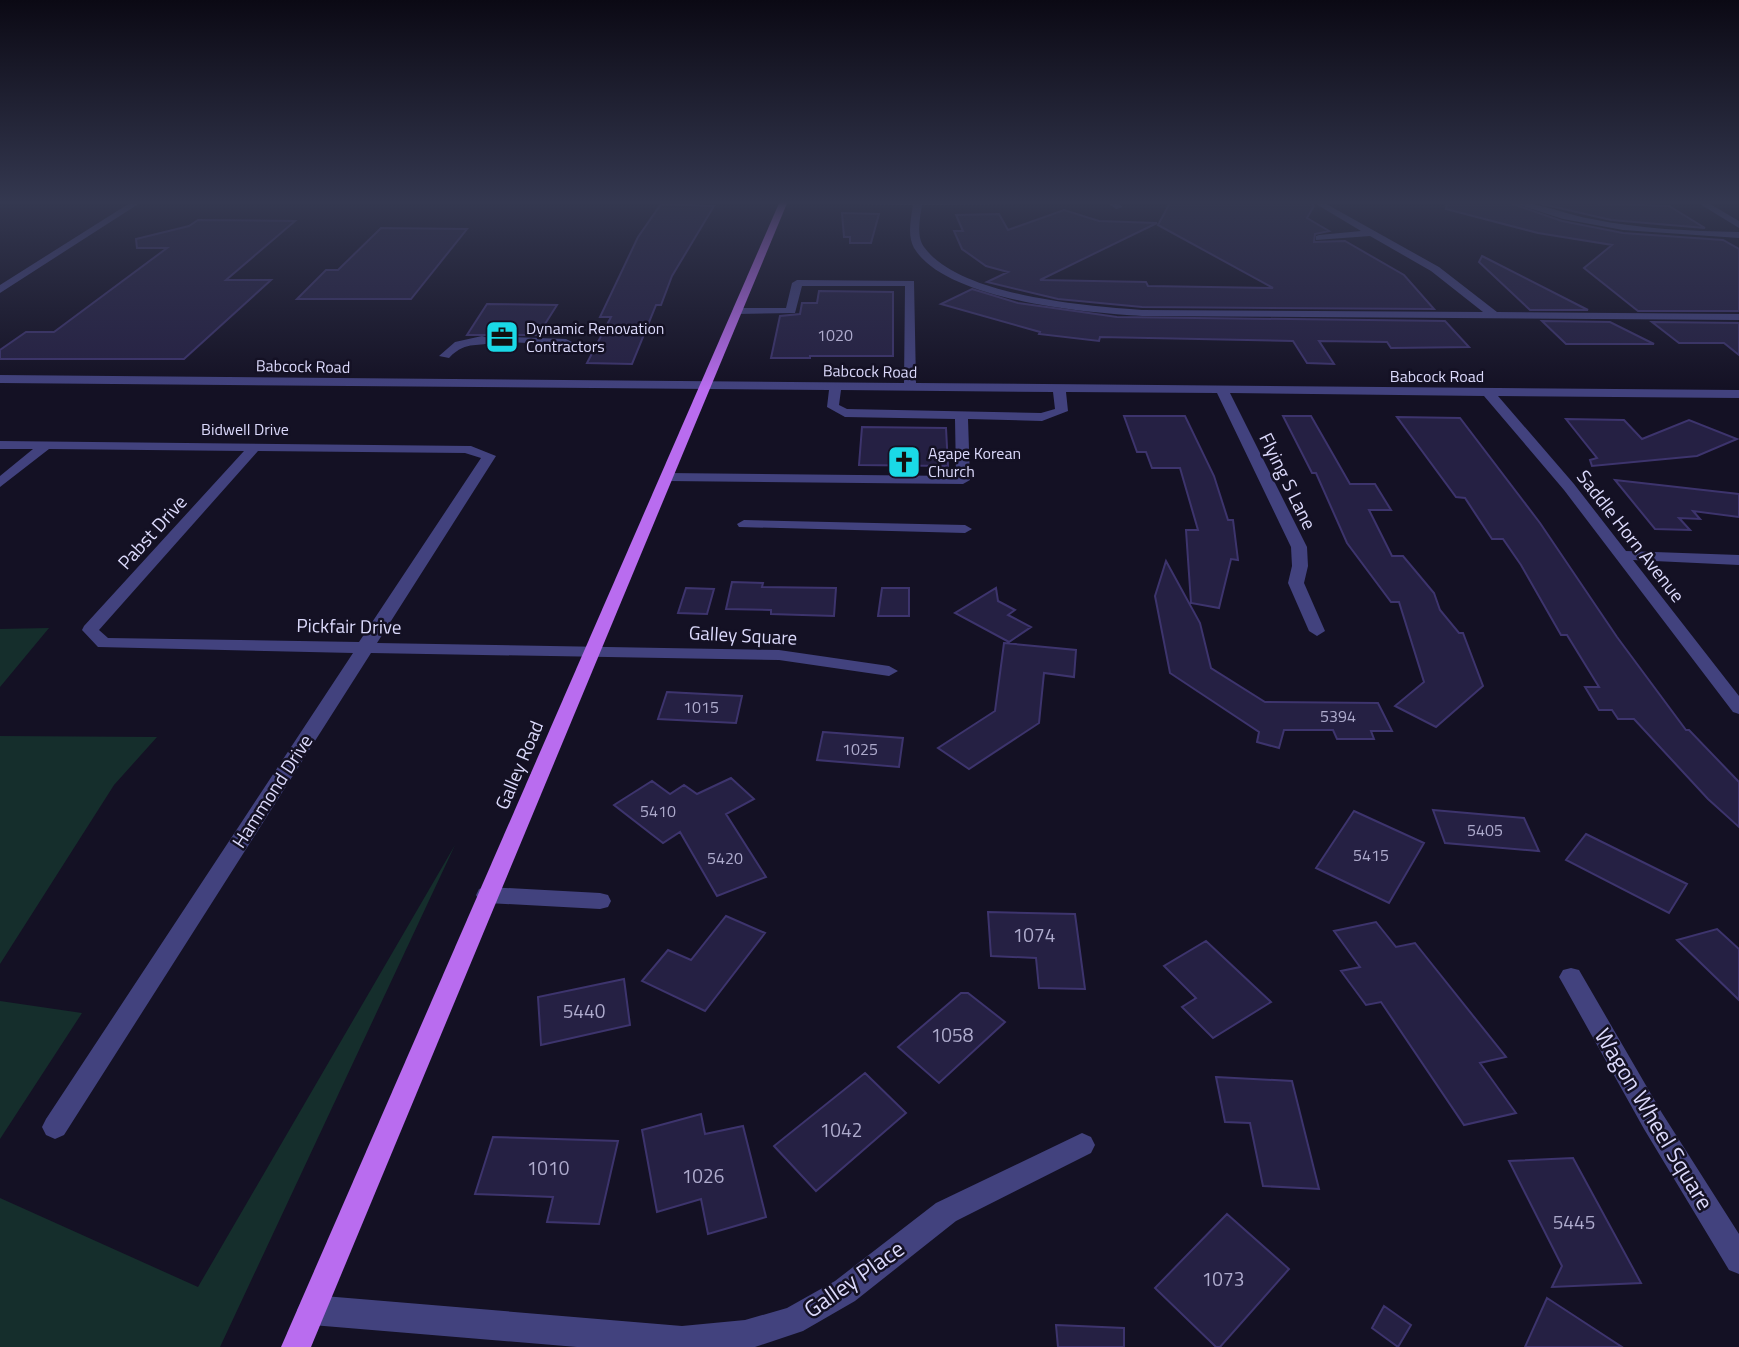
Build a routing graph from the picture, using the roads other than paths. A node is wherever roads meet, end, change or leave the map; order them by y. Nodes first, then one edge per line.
1 (41, 264) edge
2 (757, 264) edge
3 (936, 264) edge
4 (1425, 264) edge
5 (0, 290) edge
6 (737, 311) junction
7 (1494, 315) junction
8 (1739, 317) edge
9 (489, 340) tunnel mouth
10 (511, 340) tunnel mouth
11 (566, 342) dead end
12 (444, 356) dead end
13 (0, 379) edge
14 (706, 386) junction
15 (835, 387) junction
16 (910, 388) junction
17 (1059, 389) junction
18 (1222, 390) junction
19 (1488, 392) junction
20 (1739, 394) edge
21 (961, 415) junction
22 (0, 445) edge
23 (46, 445) junction
24 (255, 447) junction
25 (489, 456) joint
26 (667, 477) junction
27 (0, 483) edge
28 (744, 524) dead end
29 (965, 529) dead end
30 (1622, 555) junction
31 (1739, 560) edge
32 (1317, 631) dead end
33 (104, 643) joint
34 (366, 647) junction
35 (593, 650) junction
36 (890, 671) dead end
37 (1739, 708) edge
38 (488, 895) junction
39 (600, 901) dead end
40 (1571, 977) dead end
41 (55, 1127) dead end
42 (1082, 1145) dead end
43 (1739, 1260) edge
44 (312, 1310) junction
45 (296, 1347) edge

1 - 5 street
2 - 6 main road, Galley Road
3 - 7 street
4 - 7 street
6 - 14 main road, Galley Road
6 - 16 street
7 - 8 street
9 - 12 street
10 - 11 street
13 - 14 street, Babcock Road
14 - 15 street, Babcock Road
14 - 26 main road, Galley Road
15 - 16 street, Babcock Road
15 - 21 street
16 - 17 street, Babcock Road
17 - 18 street, Babcock Road
17 - 21 street
18 - 19 street, Babcock Road
18 - 32 street, Flying S Lane
19 - 20 street, Babcock Road
19 - 30 street, Saddle Horn Avenue
21 - 26 street
22 - 23 street, Bidwell Drive
23 - 24 street, Bidwell Drive
23 - 27 street
24 - 25 street, Bidwell Drive
24 - 33 street, Pabst Drive
25 - 34 street, Hammond Drive
26 - 35 main road, Galley Road
28 - 29 street
30 - 31 street
30 - 37 street, Saddle Horn Avenue
33 - 34 street, Pickfair Drive
34 - 35 street, Pickfair Drive
34 - 41 street, Hammond Drive
35 - 36 street, Galley Square
35 - 38 main road, Galley Road
38 - 39 street
38 - 44 main road, Galley Road
40 - 43 street, Wagon Wheel Square
42 - 44 street, Galley Place
44 - 45 main road, Galley Road

